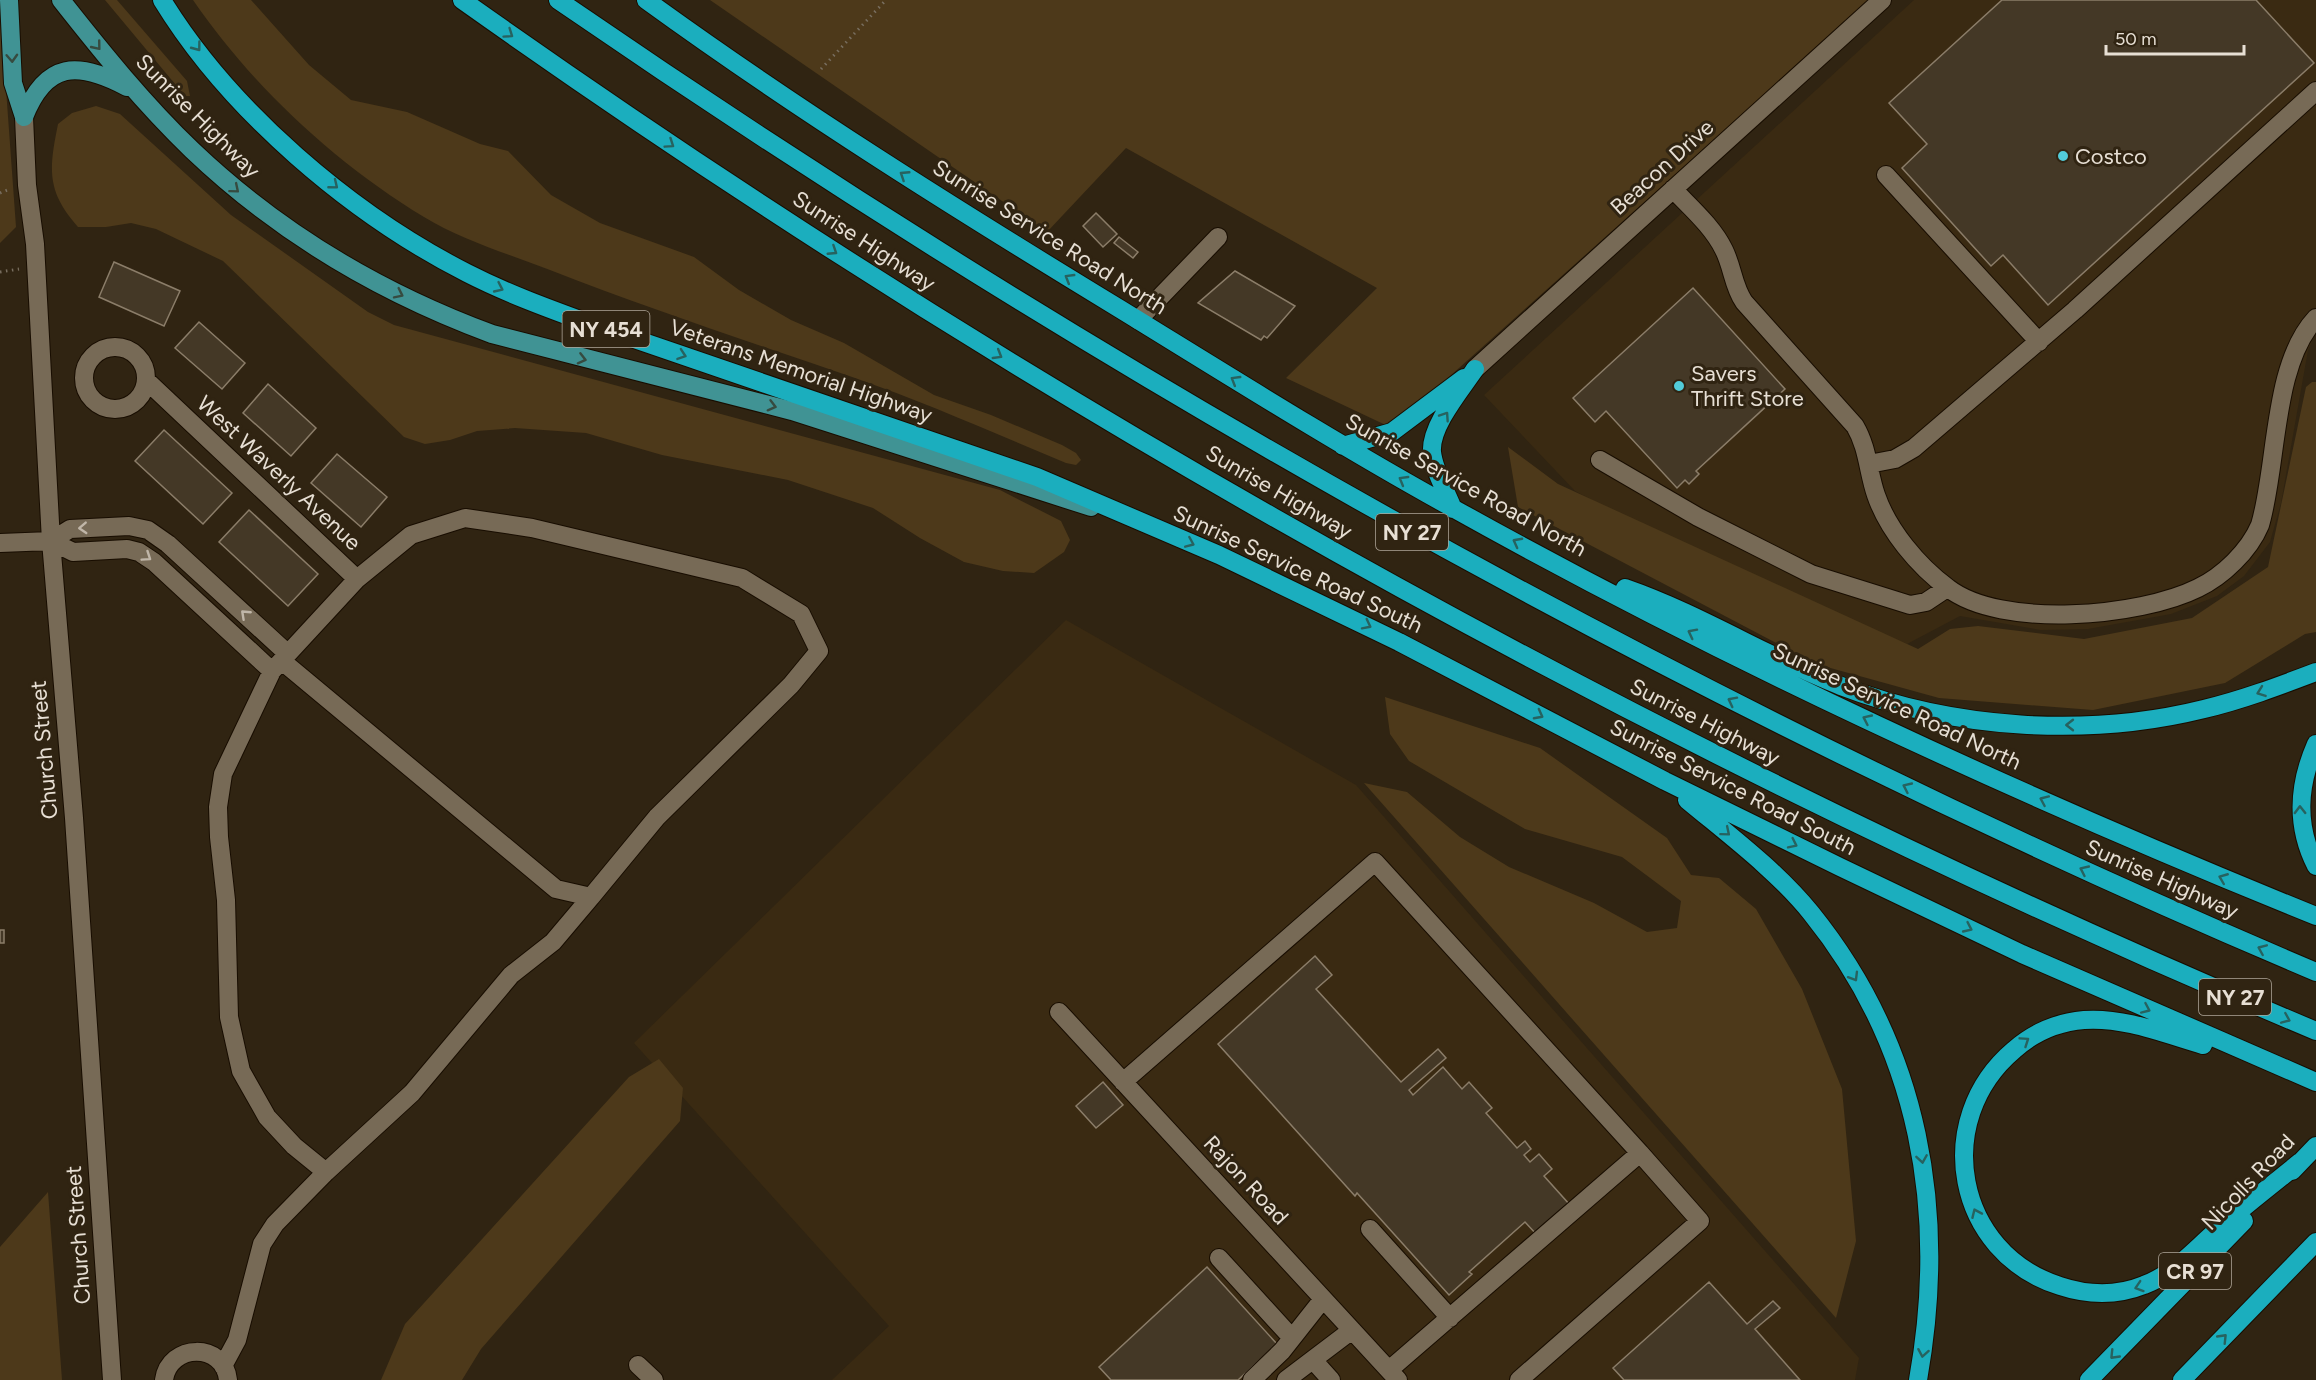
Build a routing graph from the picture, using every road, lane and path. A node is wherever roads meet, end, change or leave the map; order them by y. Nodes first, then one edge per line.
1 (9, 0) edge
2 (61, 0) edge
3 (162, 0) edge
4 (462, 0) edge
5 (558, 0) edge
6 (646, 0) edge
7 (886, 0) edge
8 (1882, 0) edge
9 (821, 69) dead end
10 (134, 91) junction
11 (2316, 91) edge
12 (24, 117) junction
13 (1886, 175) dead end
14 (1673, 189) junction
15 (1218, 237) dead end
16 (2316, 318) edge
17 (1138, 320) junction
18 (2038, 342) junction
19 (1475, 369) junction
20 (147, 381) dead end
21 (1343, 446) junction
22 (1600, 460) dead end
23 (1869, 464) junction
24 (1453, 509) junction
25 (1136, 520) junction
26 (51, 541) junction
27 (0, 543) edge
28 (1561, 565) junction
29 (357, 579) junction
30 (1947, 588) junction
31 (281, 662) junction
32 (2316, 672) edge
33 (2316, 744) edge
34 (1665, 781) junction
35 (2316, 866) edge
36 (591, 897) junction
37 (2316, 916) edge
38 (2316, 972) edge
39 (1059, 1012) dead end
40 (2316, 1031) edge
41 (2264, 1061) junction
42 (1123, 1082) junction
43 (2316, 1082) edge
44 (2316, 1146) edge
45 (1640, 1153) junction
46 (2301, 1162) junction
47 (326, 1172) junction
48 (1370, 1229) dead end
49 (2316, 1242) edge
50 (1219, 1258) dead end
51 (1323, 1299) junction
52 (1450, 1318) junction
53 (1352, 1330) junction
54 (1292, 1338) junction
55 (1313, 1360) junction
56 (638, 1365) dead end
57 (225, 1373) edge
58 (1393, 1375) edge
59 (112, 1380) edge
60 (164, 1380) edge
61 (654, 1380) edge
62 (1252, 1380) edge
63 (1286, 1380) edge
64 (1331, 1380) edge
65 (1519, 1380) edge
66 (1918, 1380) edge
67 (2090, 1380) edge
68 (2182, 1380) edge

1 -> 12 main road
2 -> 10 main road, Sunrise Highway
3 -> 25 highway, Veterans Memorial Highway / NY 454
4 -> 40 highway, Sunrise Highway / NY 27
38 -> 5 highway, Sunrise Highway / NY 27
17 -> 6 highway, Sunrise Service Road North
7 - 9 path
8 - 14 street, Beacon Drive
10 - 12 main road
10 -> 25 main road, Sunrise Highway
11 - 18 street
12 - 26 street, Church Street
13 - 18 street
14 - 19 street, Beacon Drive
14 - 23 street
15 - 17 street
16 - 30 street
21 -> 17 highway, Sunrise Service Road North
18 - 23 street
19 - 21 highway
24 -> 19 highway
20 - 29 street, West Waverly Avenue
24 -> 21 highway, Sunrise Service Road North
22 - 30 street
23 - 30 street
28 -> 24 highway, Sunrise Service Road North
25 -> 34 highway, Sunrise Service Road South
26 - 27 street
26 - 31 street
26 - 59 street, Church Street
32 -> 28 highway
37 -> 28 highway, Sunrise Service Road North
29 - 31 street, West Waverly Avenue
29 - 36 street
31 - 36 street
31 - 47 street, West Waverly Avenue
35 -> 33 highway
34 -> 41 highway, Sunrise Service Road South
34 -> 66 highway
36 - 47 street
39 - 42 street, Rajon Road
41 - 43 highway, Sunrise Service Road South
46 -> 41 highway
42 - 45 street
42 - 51 street, Rajon Road
44 - 46 highway, Nicolls Road / CR 97
45 - 52 street
45 - 65 street
46 -> 67 highway, Nicolls Road / CR 97
47 - 57 street
48 - 52 street
68 -> 49 highway, CR 97
50 - 54 street
51 - 53 street, Rajon Road
51 - 54 street
52 - 58 street
53 - 55 street
53 - 58 street, Rajon Road
54 - 62 street
55 - 63 street
55 - 64 street
56 - 61 street
57 - 60 street

